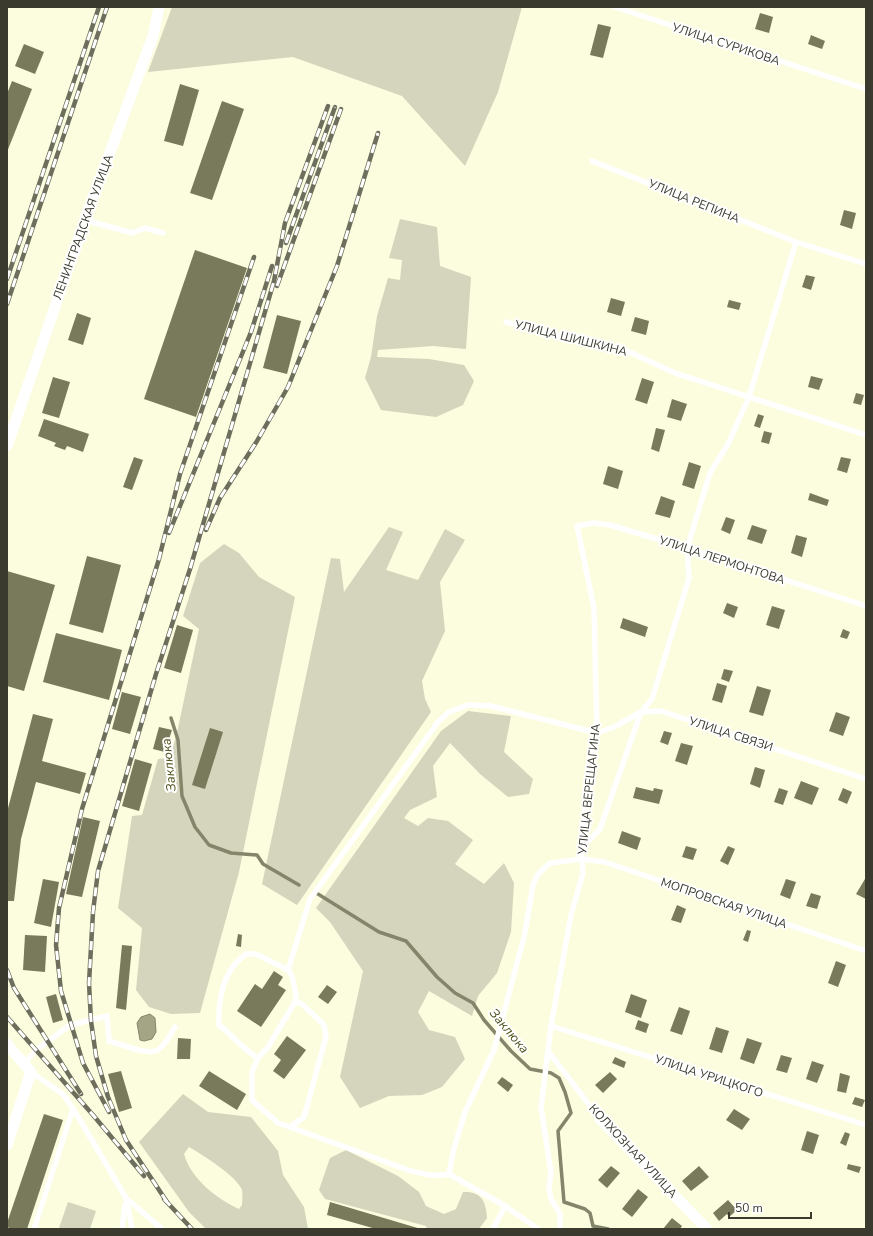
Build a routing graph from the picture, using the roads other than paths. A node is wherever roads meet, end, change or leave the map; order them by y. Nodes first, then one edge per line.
1 (159, 7) edge
2 (614, 7) edge
3 (866, 89) edge
4 (592, 160) dead end
5 (85, 220) junction
6 (163, 233) dead end
7 (796, 242) junction
8 (866, 264) edge
9 (506, 322) dead end
10 (749, 397) junction
11 (866, 435) edge
12 (7, 446) edge
13 (577, 526) joint
14 (688, 548) junction
15 (866, 606) edge
16 (641, 712) junction
17 (597, 733) junction
18 (866, 779) edge
19 (581, 849) junction
20 (582, 859) junction
21 (866, 951) edge
22 (288, 970) junction
23 (295, 1002) junction
24 (551, 1026) junction
25 (175, 1027) dead end
26 (7, 1044) edge
27 (548, 1051) junction
28 (258, 1058) junction
29 (28, 1068) junction
30 (73, 1109) junction
31 (600, 1119) joint
32 (866, 1126) edge
33 (290, 1127) junction
34 (7, 1145) edge
35 (448, 1174) junction
36 (126, 1198) junction
37 (505, 1206) junction
38 (34, 1229) edge
39 (122, 1229) edge
40 (132, 1229) edge
41 (162, 1229) edge
42 (493, 1229) edge
43 (538, 1229) edge
44 (560, 1229) edge
45 (707, 1229) edge

1 - 5 street, ЛЕНИНГРАДСКАЯ УЛИЦА
2 - 3 lane, УЛИЦА СУРИКОВА
4 - 7 lane, УЛИЦА РЕПИНА
5 - 6 lane
5 - 12 street, ЛЕНИНГРАДСКАЯ УЛИЦА
7 - 8 lane, УЛИЦА РЕПИНА
7 - 10 lane
9 - 10 lane, УЛИЦА ШИШКИНА
10 - 11 lane, УЛИЦА ШИШКИНА
10 - 14 lane
13 - 14 lane, УЛИЦА ЛЕРМОНТОВА
13 - 17 lane, УЛИЦА ВЕРЕЩАГИНА
14 - 15 lane, УЛИЦА ЛЕРМОНТОВА
14 - 16 lane
16 - 17 lane, УЛИЦА СВЯЗИ
16 - 18 lane, УЛИЦА СВЯЗИ
16 - 19 lane
17 - 19 lane, УЛИЦА ВЕРЕЩАГИНА
17 - 22 lane
19 - 20 lane, УЛИЦА ВЕРЕЩАГИНА
20 - 21 lane, МОПРОВСКАЯ УЛИЦА
20 - 24 lane, УЛИЦА ВЕРЕЩАГИНА
20 - 35 lane, МОПРОВСКАЯ УЛИЦА
22 - 23 lane
22 - 28 lane
23 - 28 lane
23 - 33 lane
24 - 27 lane, УЛИЦА ВЕРЕЩАГИНА
24 - 32 lane, УЛИЦА УРИЦКОГО
25 - 29 lane
26 - 29 street
27 - 31 lane, КОЛХОЗНАЯ УЛИЦА
27 - 44 lane, УЛИЦА ВЕРЕЩАГИНА
28 - 33 lane
29 - 30 lane
29 - 34 street
30 - 36 lane
30 - 38 lane
31 - 45 street, КОЛХОЗНАЯ УЛИЦА
33 - 35 lane
35 - 37 lane
36 - 39 lane
36 - 40 lane
36 - 41 lane
37 - 42 lane
37 - 43 lane

